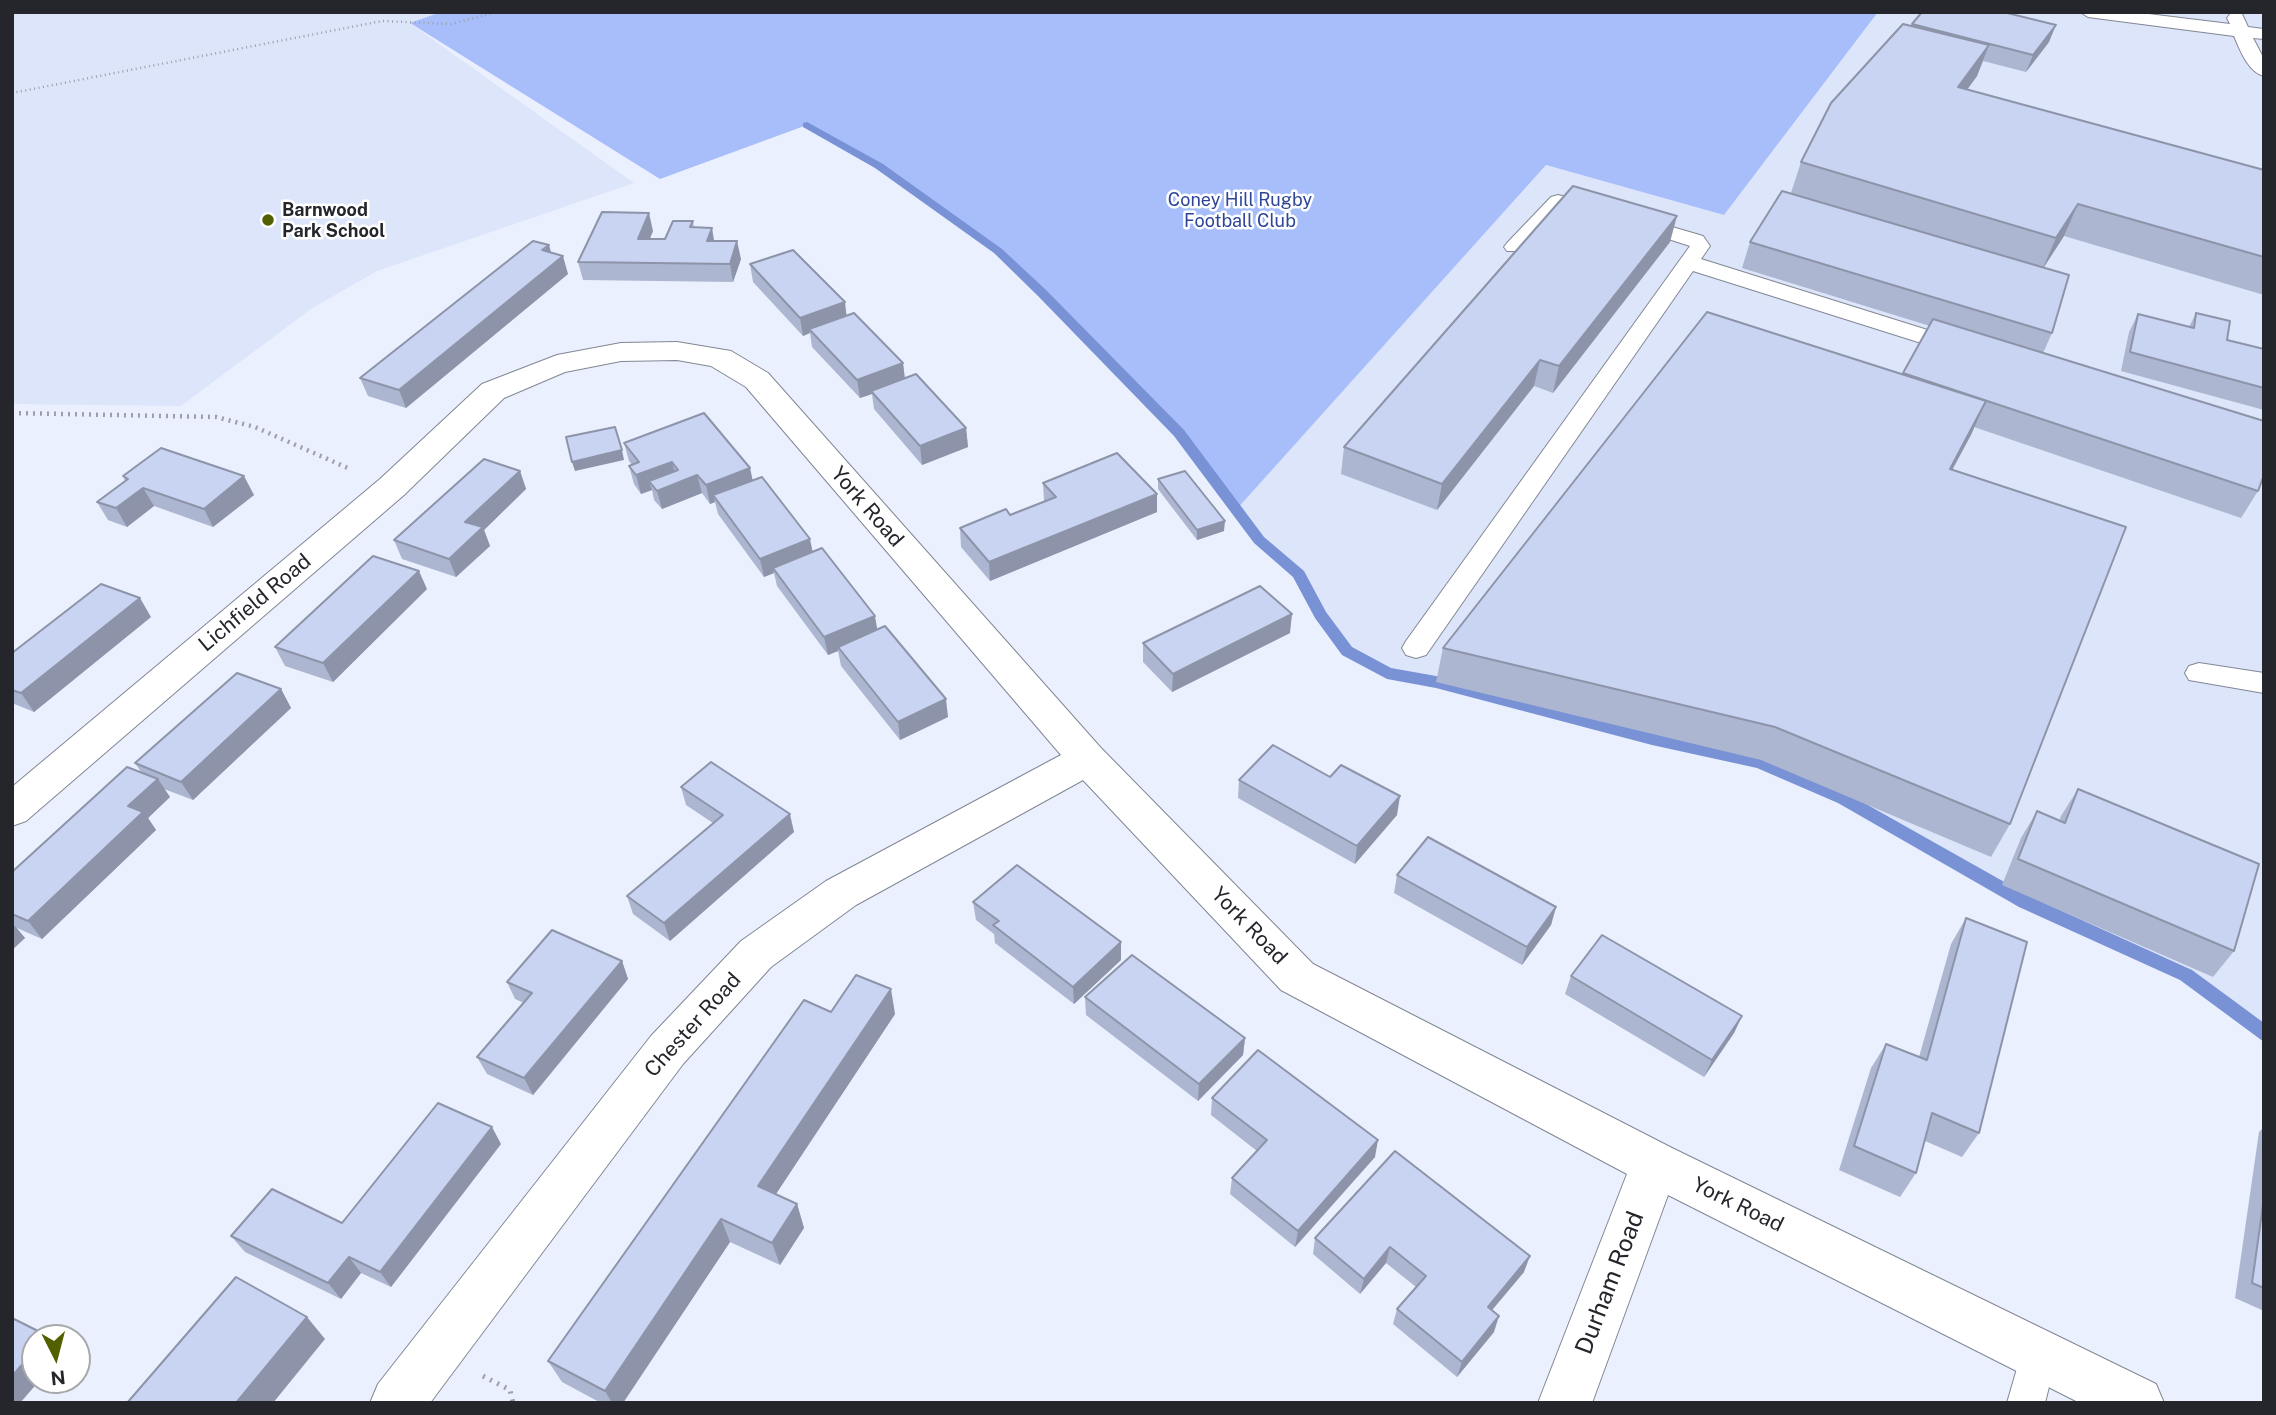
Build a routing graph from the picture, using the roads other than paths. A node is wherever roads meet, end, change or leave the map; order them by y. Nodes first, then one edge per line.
1 (2088, 12) edge
2 (2234, 12) edge
3 (2153, 16) edge
4 (2241, 31) junction
5 (2264, 34) edge
6 (2264, 71) edge
7 (1514, 247) dead end
8 (1688, 262) junction
9 (1976, 353) edge
10 (493, 391) joint
11 (1416, 648) dead end
12 (2199, 673) dead end
13 (2264, 683) edge
14 (1087, 759) junction
15 (12, 810) edge
16 (1655, 1164) junction
17 (2038, 1354) junction
18 (397, 1403) edge
19 (1565, 1403) edge
20 (2026, 1403) edge
21 (2137, 1403) edge

1 - 3 lane
2 - 4 lane
3 - 4 lane
4 - 5 lane
4 - 6 lane
7 - 8 lane
8 - 9 lane
8 - 11 lane
10 - 14 street, York Road
10 - 15 street, Lichfield Road
12 - 13 lane
14 - 16 street, York Road
14 - 18 street, Chester Road
16 - 17 street, York Road
16 - 19 street, Durham Road
17 - 20 lane
17 - 21 street, York Road

